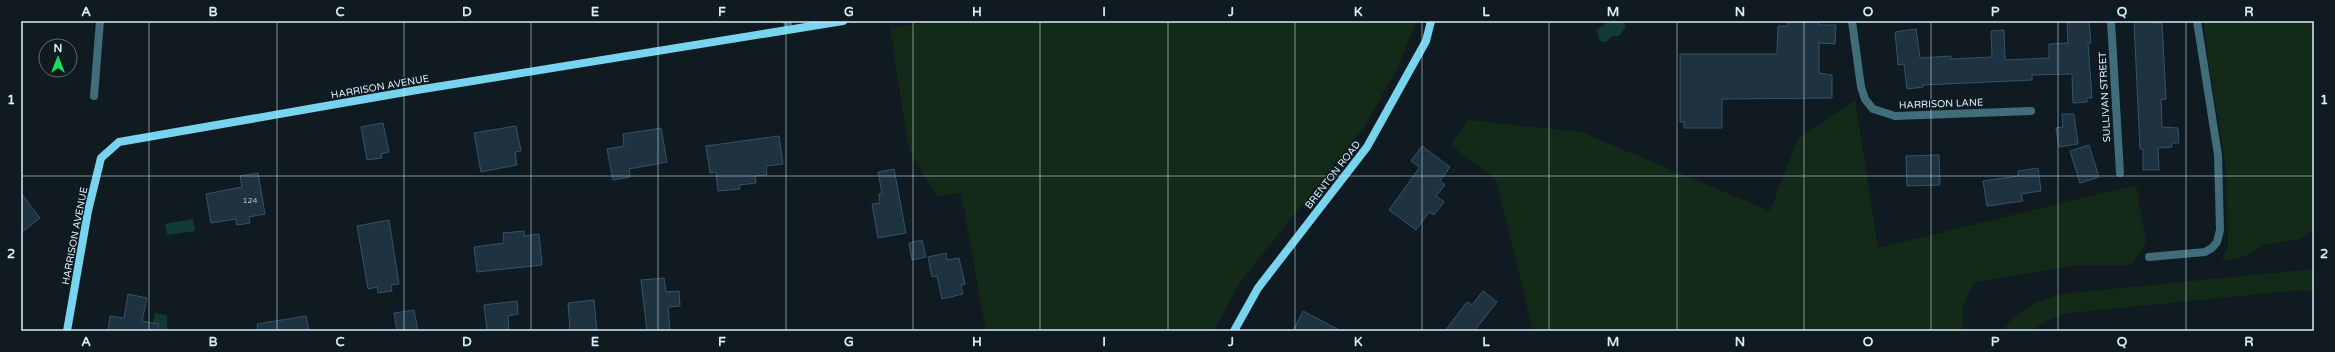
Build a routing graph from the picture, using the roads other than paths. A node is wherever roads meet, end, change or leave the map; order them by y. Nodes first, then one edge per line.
1 (100, 21) edge
2 (842, 21) edge
3 (1431, 21) edge
4 (1852, 21) edge
5 (2111, 21) edge
6 (2197, 21) edge
7 (788, 25) edge
8 (94, 96) dead end
9 (2031, 110) dead end
10 (2120, 173) dead end
11 (2149, 257) dead end
12 (67, 331) edge
13 (1234, 331) edge

1 - 8 street
2 - 7 main road, HARRISON AVENUE
3 - 13 main road, BRENTON ROAD
4 - 9 street, HARRISON LANE
5 - 10 street, SULLIVAN STREET
6 - 11 street
7 - 12 main road, HARRISON AVENUE

